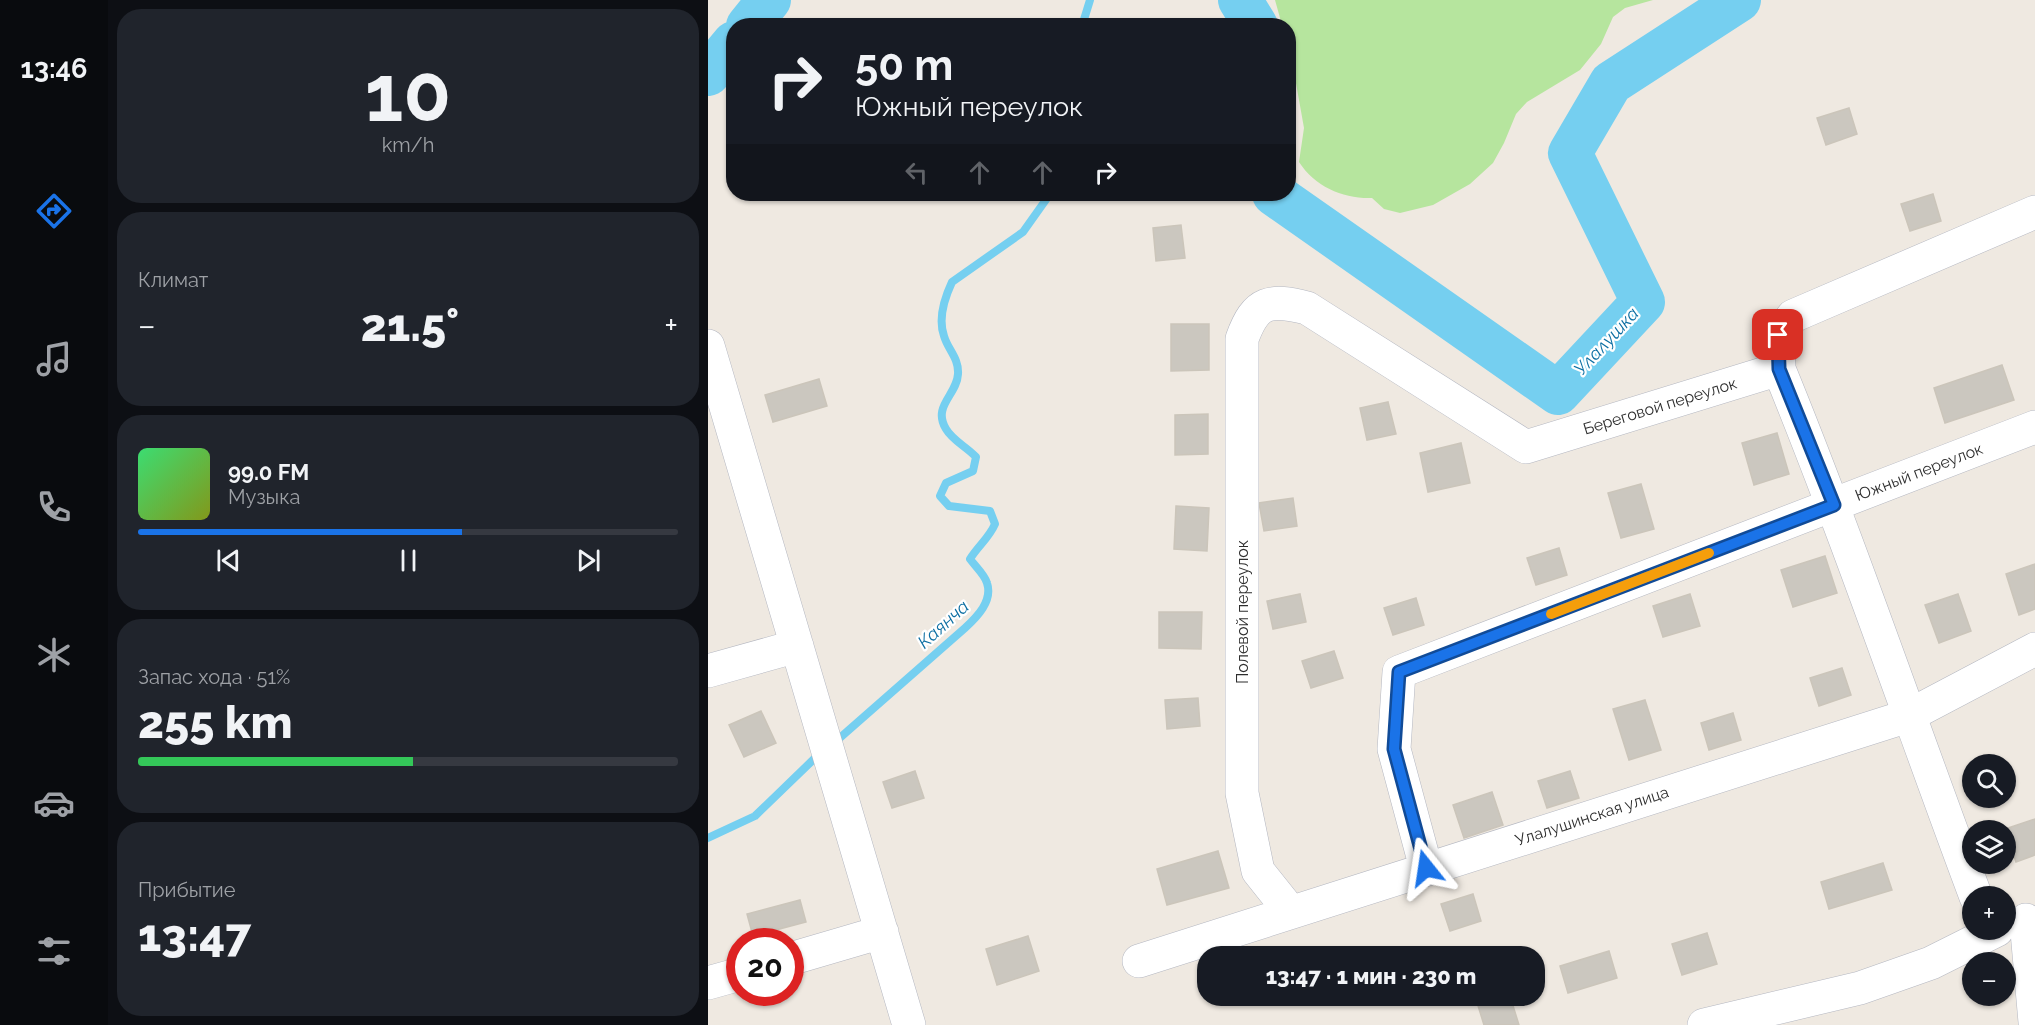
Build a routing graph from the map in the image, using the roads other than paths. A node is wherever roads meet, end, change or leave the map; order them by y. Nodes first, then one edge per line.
1 (2035, 212) edge
2 (1262, 306) joint
3 (709, 356) edge
4 (1779, 369) junction
5 (2035, 426) edge
6 (1834, 505) junction
7 (797, 646) junction
8 (2035, 649) edge
9 (708, 671) edge
10 (1908, 716) junction
11 (1426, 868) junction
12 (1972, 886) edge
13 (1290, 911) junction
14 (882, 932) junction
15 (1978, 940) edge
16 (2011, 940) edge
17 (804, 955) edge
18 (1139, 961) dead end
19 (726, 978) edge
20 (708, 983) edge
21 (2035, 1022) edge
22 (909, 1025) edge
23 (1704, 1025) edge

1 - 4 street
2 - 4 street, Береговой переулок
2 - 13 street, Полевой переулок
3 - 7 street
4 - 6 street
5 - 6 street, Южный переулок
6 - 10 street
6 - 11 street, Южный переулок
7 - 9 street
7 - 14 street
8 - 10 street, Улалушинская улица
10 - 11 street, Улалушинская улица
10 - 12 street
11 - 13 street, Улалушинская улица
13 - 18 street, Улалушинская улица
14 - 17 street
14 - 22 street
15 - 23 street
16 - 21 street
19 - 20 street

